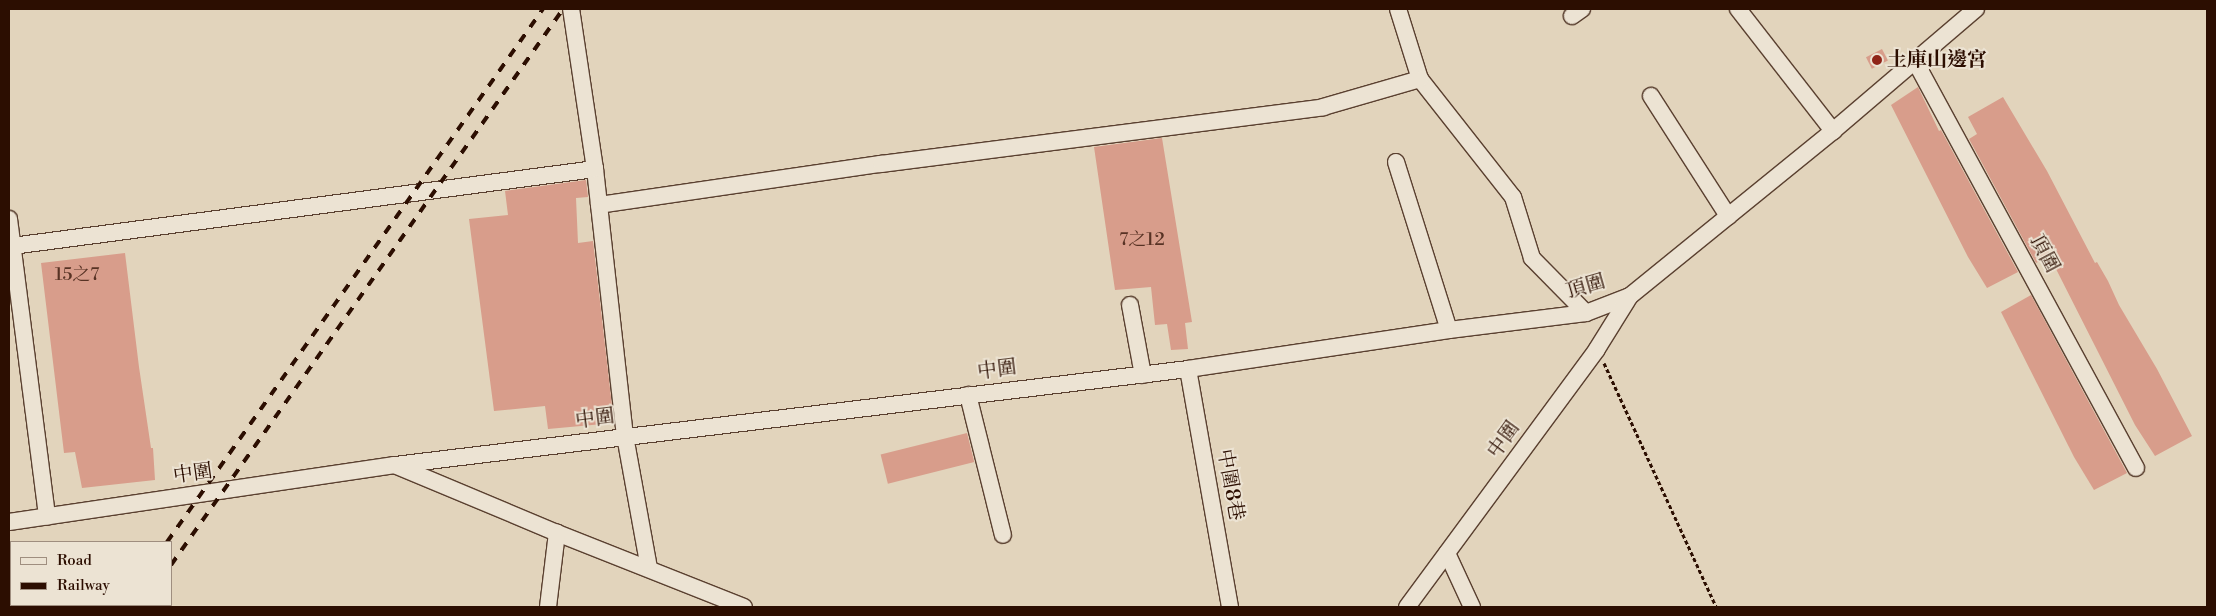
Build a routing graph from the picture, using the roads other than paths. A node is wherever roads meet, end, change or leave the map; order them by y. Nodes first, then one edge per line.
1 (571, 9) edge
2 (1398, 9) edge
3 (1738, 9) edge
4 (1974, 9) edge
5 (1915, 60) junction
6 (1420, 79) junction
7 (1650, 96) dead end
8 (1833, 131) junction
9 (1396, 162) dead end
10 (595, 169) junction
11 (599, 205) junction
12 (1728, 216) junction
13 (9, 219) edge
14 (12, 246) junction
15 (1630, 296) junction
16 (1130, 305) dead end
17 (1586, 314) junction
18 (1449, 330) junction
19 (1188, 369) junction
20 (1143, 374) junction
21 (968, 395) junction
22 (625, 436) junction
23 (395, 465) junction
24 (2136, 468) dead end
25 (47, 517) junction
26 (9, 522) edge
27 (557, 533) junction
28 (1003, 535) dead end
29 (1447, 553) junction
30 (649, 568) junction
31 (548, 607) edge
32 (744, 607) edge
33 (1230, 607) edge
34 (1407, 607) edge
35 (1472, 607) edge

1 - 10 street
2 - 6 street
3 - 8 street
4 - 5 street, 頂圍
5 - 8 street, 頂圍
5 - 24 street, 頂圍
6 - 11 street
6 - 17 street
7 - 12 street
8 - 12 street, 頂圍
9 - 18 street
10 - 11 street
10 - 14 street
11 - 22 street
12 - 15 street, 頂圍
13 - 14 street
14 - 25 street
15 - 17 street, 頂圍
15 - 29 street, 中圍
16 - 20 street
17 - 18 street, 頂圍
18 - 19 street, 頂圍
19 - 20 street, 中圍
19 - 33 street, 中圍8巷
20 - 21 street, 中圍
21 - 22 street, 中圍
21 - 28 street
22 - 23 street, 中圍
22 - 30 street
23 - 25 street, 中圍
23 - 27 street
25 - 26 street, 中圍
27 - 30 street
27 - 31 street
29 - 34 street, 中圍
29 - 35 street
30 - 32 street

